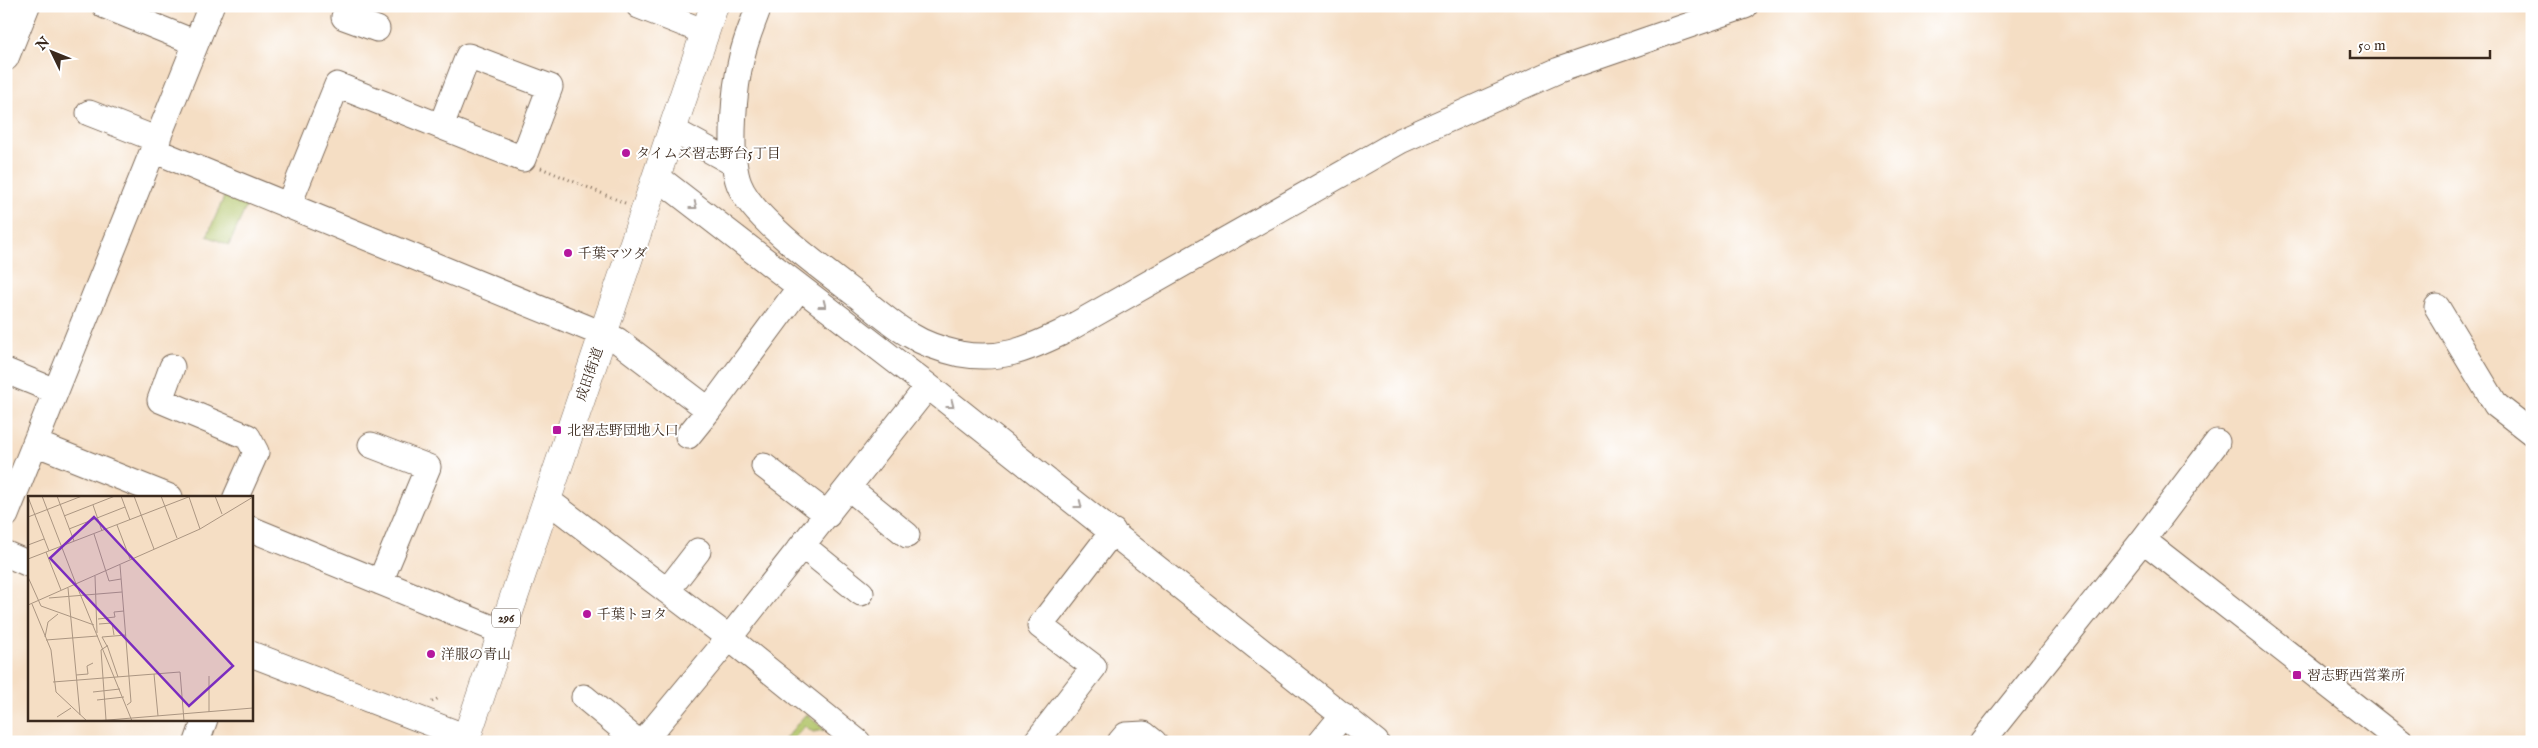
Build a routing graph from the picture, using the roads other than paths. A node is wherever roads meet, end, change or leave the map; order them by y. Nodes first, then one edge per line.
1 (27, 6) edge
2 (105, 6) edge
3 (211, 6) edge
4 (639, 6) edge
5 (714, 6) edge
6 (759, 6) edge
7 (1745, 6) edge
8 (705, 32) junction
9 (196, 43) junction
10 (6, 58) edge
11 (89, 112) dead end
12 (441, 126) junction
13 (671, 129) junction
14 (155, 145) junction
15 (733, 163) junction
16 (656, 176) junction
17 (289, 204) junction
18 (800, 287) junction
19 (2437, 307) dead end
20 (603, 333) junction
21 (172, 367) dead end
22 (6, 371) edge
23 (928, 386) junction
24 (55, 391) junction
25 (709, 410) junction
26 (2532, 433) edge
27 (688, 436) dead end
28 (2217, 442) dead end
29 (35, 443) junction
30 (371, 445) dead end
31 (764, 466) dead end
32 (849, 488) junction
33 (168, 496) edge
34 (236, 496) edge
35 (546, 499) junction
36 (828, 514) junction
37 (6, 515) edge
38 (252, 529) edge
39 (1112, 532) junction
40 (907, 535) dead end
41 (2143, 540) junction
42 (803, 546) junction
43 (698, 552) dead end
44 (6, 554) edge
45 (28, 564) edge
46 (380, 582) junction
47 (667, 591) junction
48 (862, 592) dead end
49 (502, 632) junction
50 (729, 638) junction
51 (252, 654) edge
52 (584, 697) dead end
53 (1343, 716) junction
54 (206, 720) edge
55 (465, 739) edge
56 (197, 742) edge
57 (638, 742) edge
58 (643, 742) edge
59 (858, 742) edge
60 (1036, 742) edge
61 (1120, 742) edge
62 (1154, 742) edge
63 (1321, 742) edge
64 (1376, 742) edge
65 (1982, 742) edge
66 (2401, 742) edge

1 - 10 street
2 - 9 street
3 - 9 street
4 - 8 street
5 - 8 highway, 成田街道 / 296
6 - 15 street
7 - 15 street
8 - 13 highway, 成田街道 / 296
9 - 14 street
11 - 14 street
12 - 12 street
12 - 17 street
13 - 15 street
13 - 16 highway, 成田街道 / 296
14 - 17 street
14 - 24 street
16 -> 18 street
16 - 20 highway, 成田街道 / 296
17 - 20 street
18 -> 23 street
18 - 25 street
19 - 26 street
20 - 25 street
20 - 35 highway, 成田街道 / 296
21 - 34 street
22 - 24 street
23 - 32 street
23 -> 39 street
24 - 29 street
25 - 27 street
28 - 41 street
29 - 33 street
29 - 37 street
30 - 46 street
31 - 36 street
32 - 36 street
32 - 40 street
35 - 47 street
35 - 49 highway, 成田街道 / 296
36 - 42 street
38 - 46 street
39 - 53 street
39 - 60 street
41 - 65 street
41 - 66 street
42 - 48 street
42 - 50 street
43 - 47 street
44 - 45 street
46 - 49 street
47 - 50 street
49 - 55 highway, 成田街道 / 296
50 - 58 street
50 - 59 street
51 - 55 street
52 - 57 street
53 - 63 street
53 - 64 street
54 - 56 street
61 - 62 street

